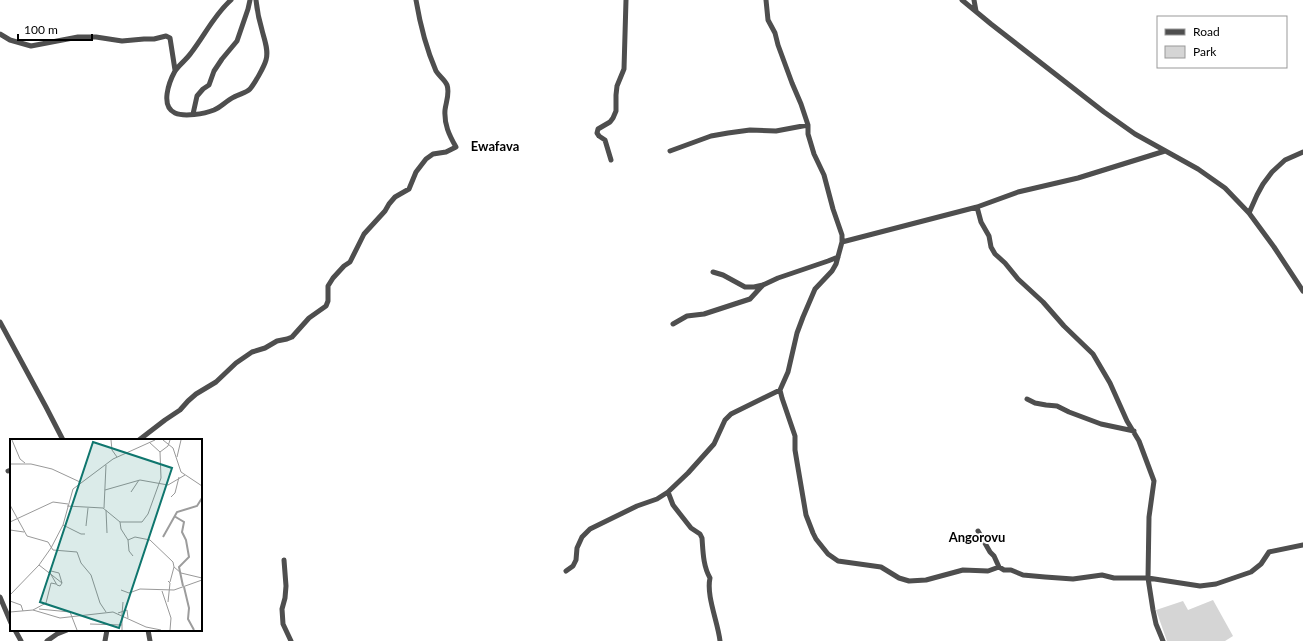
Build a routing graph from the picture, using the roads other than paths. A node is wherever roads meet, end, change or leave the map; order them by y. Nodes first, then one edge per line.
1 (231, 0) edge
2 (250, 0) edge
3 (256, 0) edge
4 (416, 0) edge
5 (626, 0) edge
6 (766, 0) edge
7 (962, 0) edge
8 (974, 0) edge
9 (976, 11) junction
10 (0, 34) edge
11 (175, 70) junction
12 (193, 114) junction
13 (808, 125) junction
14 (670, 151) dead end
15 (1165, 151) junction
16 (1303, 152) edge
17 (611, 160) dead end
18 (976, 208) junction
19 (1249, 213) junction
20 (842, 242) junction
21 (838, 257) junction
22 (713, 272) dead end
23 (763, 285) junction
24 (1303, 291) edge
25 (0, 322) edge
26 (673, 324) dead end
27 (780, 390) junction
28 (1027, 398) dead end
29 (1134, 431) junction
30 (62, 439) edge
31 (140, 439) edge
32 (668, 492) junction
33 (978, 531) dead end
34 (1303, 545) edge
35 (284, 560) dead end
36 (999, 567) junction
37 (566, 571) dead end
38 (1148, 578) junction
39 (0, 597) edge
40 (10, 621) edge
41 (15, 631) edge
42 (64, 631) edge
43 (106, 631) edge
44 (148, 631) edge
45 (21, 641) edge
46 (47, 641) edge
47 (104, 641) edge
48 (150, 641) edge
49 (291, 641) edge
50 (720, 641) edge
51 (1163, 641) edge

1 - 11 street
2 - 12 street
3 - 12 street
4 - 31 street
5 - 17 street
6 - 13 street
7 - 9 street
8 - 9 street
9 - 15 street
10 - 11 street
11 - 12 street
13 - 14 street
13 - 20 street
15 - 18 street
15 - 19 street
16 - 19 street
18 - 20 street
18 - 29 street
19 - 24 street
20 - 21 street
21 - 23 street
21 - 27 street
22 - 23 street
23 - 26 street
25 - 30 street
27 - 32 street
27 - 36 street
28 - 29 street
29 - 38 street
32 - 37 street
32 - 50 street
33 - 36 street
34 - 38 street
35 - 49 street
36 - 38 street
38 - 51 street
39 - 40 street
41 - 45 street
42 - 46 street
43 - 47 street
44 - 48 street

